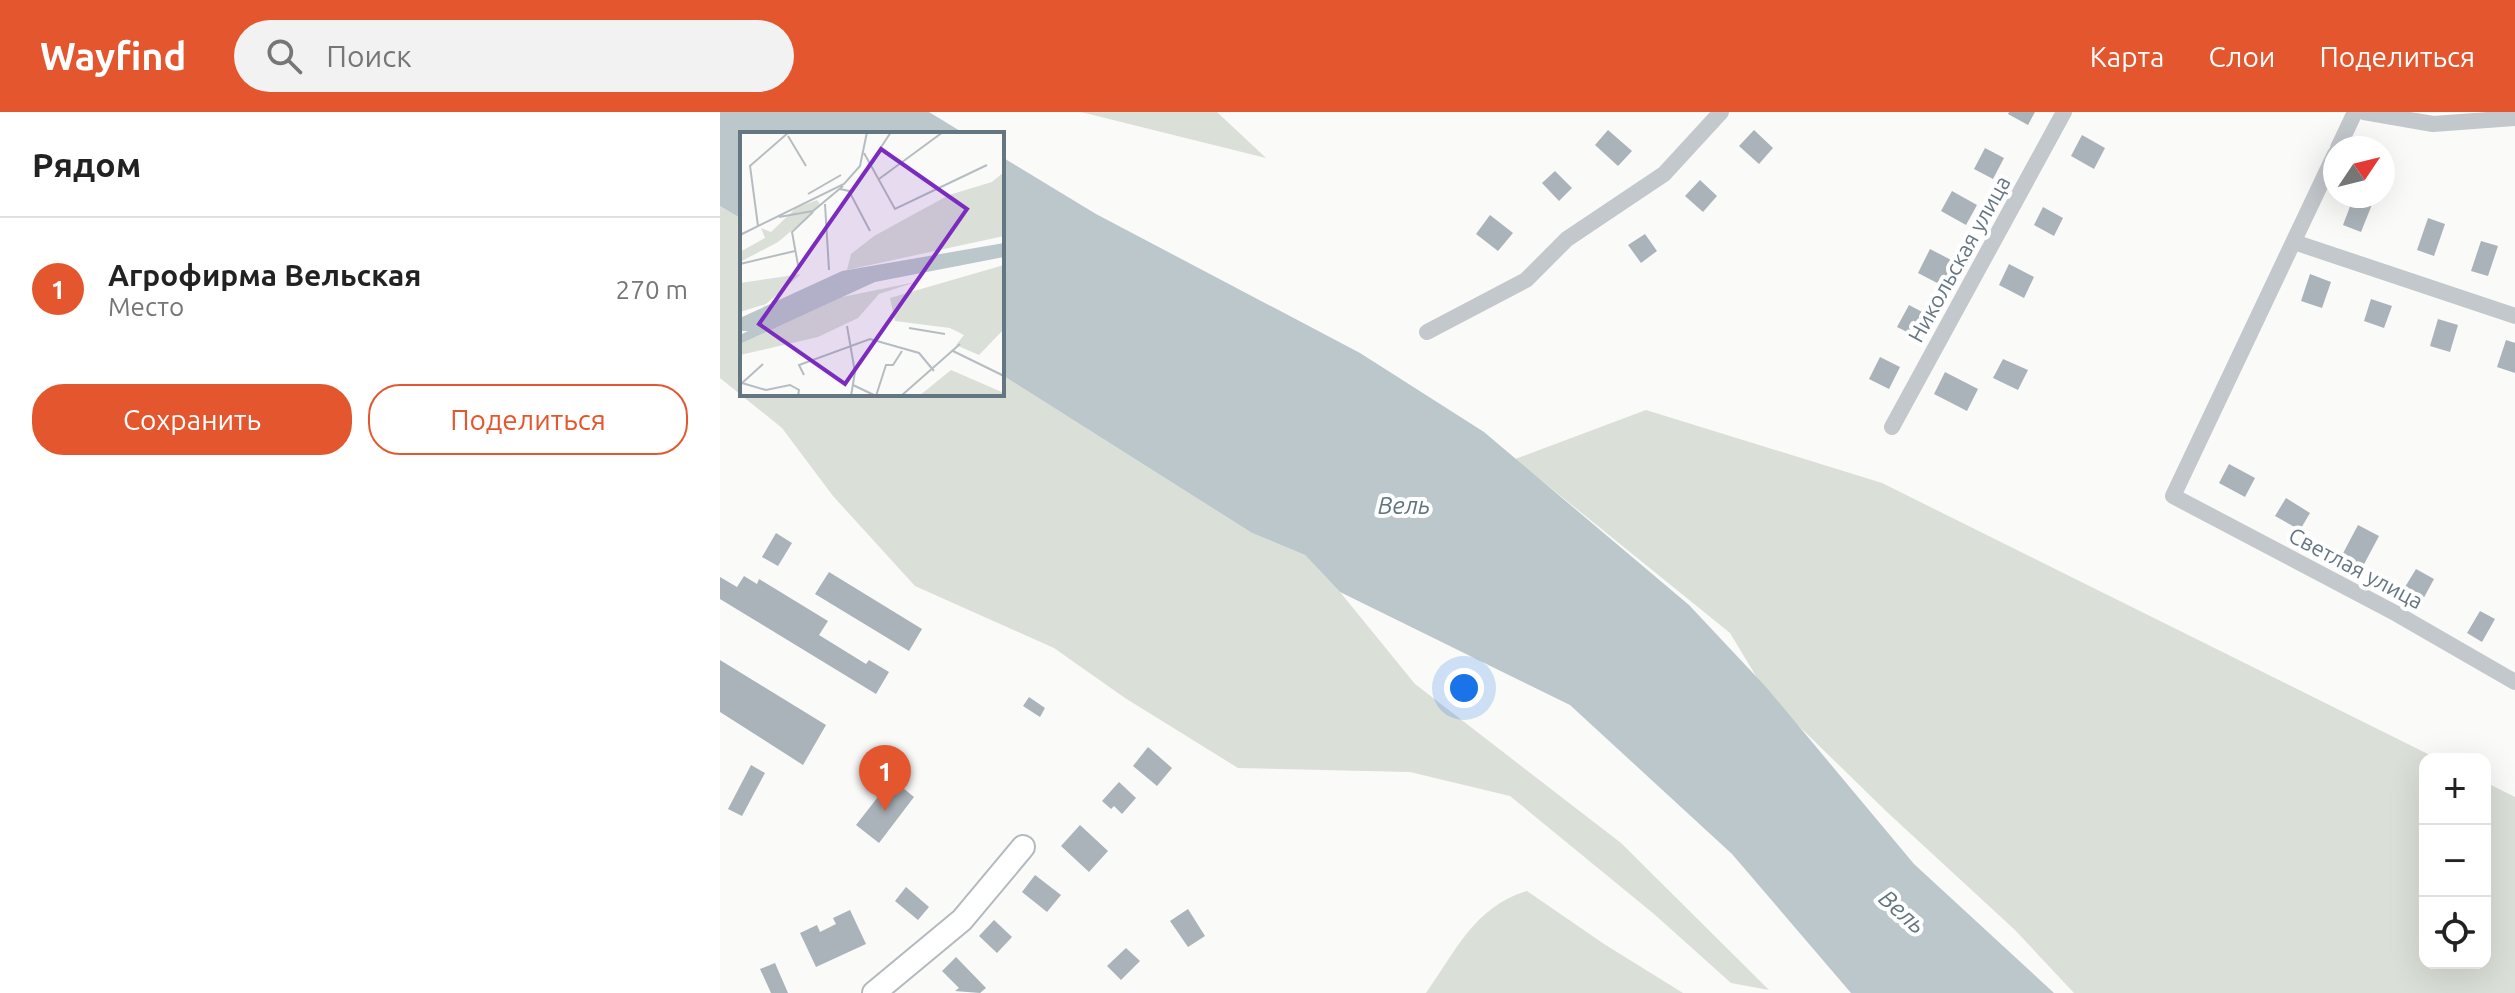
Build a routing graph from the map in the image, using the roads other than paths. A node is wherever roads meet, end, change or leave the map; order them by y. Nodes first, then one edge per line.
1 (1721, 112) edge
2 (2064, 112) edge
3 (2355, 112) edge
4 (2364, 112) edge
5 (2481, 116) edge
6 (2515, 118) edge
7 (2344, 136) edge
8 (2323, 180) edge
9 (2294, 242) junction
10 (2515, 316) edge
11 (1427, 332) dead end
12 (1892, 427) dead end
13 (2515, 682) edge
14 (1023, 847) dead end
15 (874, 993) edge

1 - 11 street
2 - 12 street, Никольская улица
3 - 7 street
4 - 5 street
5 - 6 street
8 - 9 street
9 - 10 street
9 - 13 street, Светлая улица
14 - 15 street

